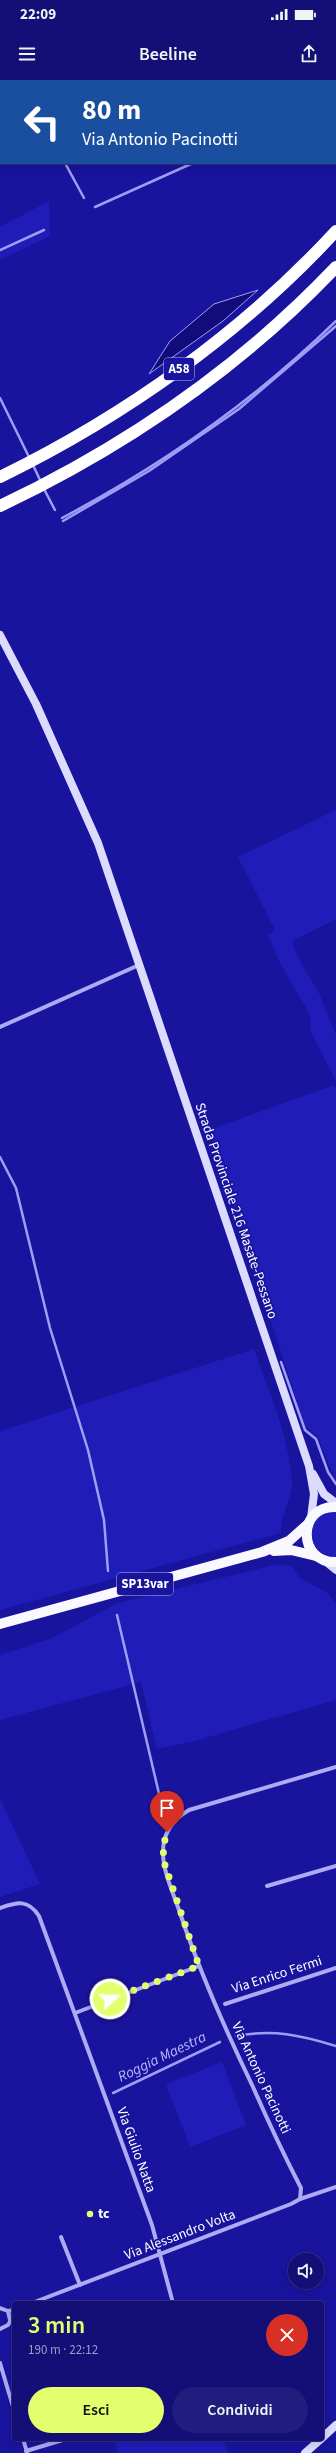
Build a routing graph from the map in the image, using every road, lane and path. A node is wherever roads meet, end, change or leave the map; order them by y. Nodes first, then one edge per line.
1 (336, 231) edge
2 (336, 266) edge
3 (0, 477) edge
4 (0, 506) edge
5 (0, 635) edge
6 (139, 965) junction
7 (0, 1027) edge
8 (309, 1466) junction
9 (336, 1504) edge
10 (336, 1507) edge
11 (309, 1521) junction
12 (262, 1552) junction
13 (320, 1558) junction
14 (336, 1562) edge
15 (336, 1570) edge
16 (0, 1624) edge
17 (336, 1767) edge
18 (336, 1866) edge
19 (267, 1886) dead end
20 (0, 1908) edge
21 (199, 1966) junction
22 (336, 1968) edge
23 (225, 2004) dead end
24 (75, 2013) junction
25 (336, 2187) edge
26 (300, 2199) junction
27 (61, 2237) dead end
28 (158, 2255) junction
29 (80, 2285) junction
30 (37, 2301) edge
31 (172, 2301) edge
32 (0, 2308) edge
33 (12, 2310) edge
34 (8, 2311) junction
35 (12, 2318) edge
36 (10, 2320) junction
37 (1, 2328) edge
38 (0, 2334) edge
39 (0, 2363) edge
40 (12, 2403) edge
41 (336, 2426) edge
42 (324, 2436) edge
43 (24, 2441) edge
44 (60, 2441) edge
45 (318, 2441) edge
46 (27, 2452) edge
47 (305, 2453) edge

1 - 3 highway, A58
2 - 4 highway, A58
5 - 6 main road, Strada Provinciale 216 Masate-Pessano
6 - 7 street
6 - 8 main road, Strada Provinciale 216 Masate-Pessano
8 - 9 main road
8 - 11 main road
10 - 11 main road, SP13var
11 - 12 main road, SP13var
11 - 13 main road
12 - 13 main road, SP13var
12 - 16 main road, SP13var
13 - 14 main road, SP13var
13 - 15 main road
17 - 21 street, Via Antonio Pacinotti
18 - 19 street
20 - 24 street, Via Giulio Natta
21 - 24 street
21 - 26 street, Via Antonio Pacinotti
22 - 23 street, Via Enrico Fermi
24 - 28 street, Via Giulio Natta
25 - 26 street, Via Alessandro Volta
26 - 28 street, Via Alessandro Volta
27 - 29 street
28 - 29 street, Via Alessandro Volta
28 - 31 street, Via Giulio Natta
29 - 30 street, Via Alessandro Volta
32 - 34 street
33 - 34 street
34 - 36 street
35 - 36 street
36 - 37 street
37 - 38 street
39 - 40 street
41 - 42 main road
43 - 46 street
44 - 46 street
45 - 47 main road

